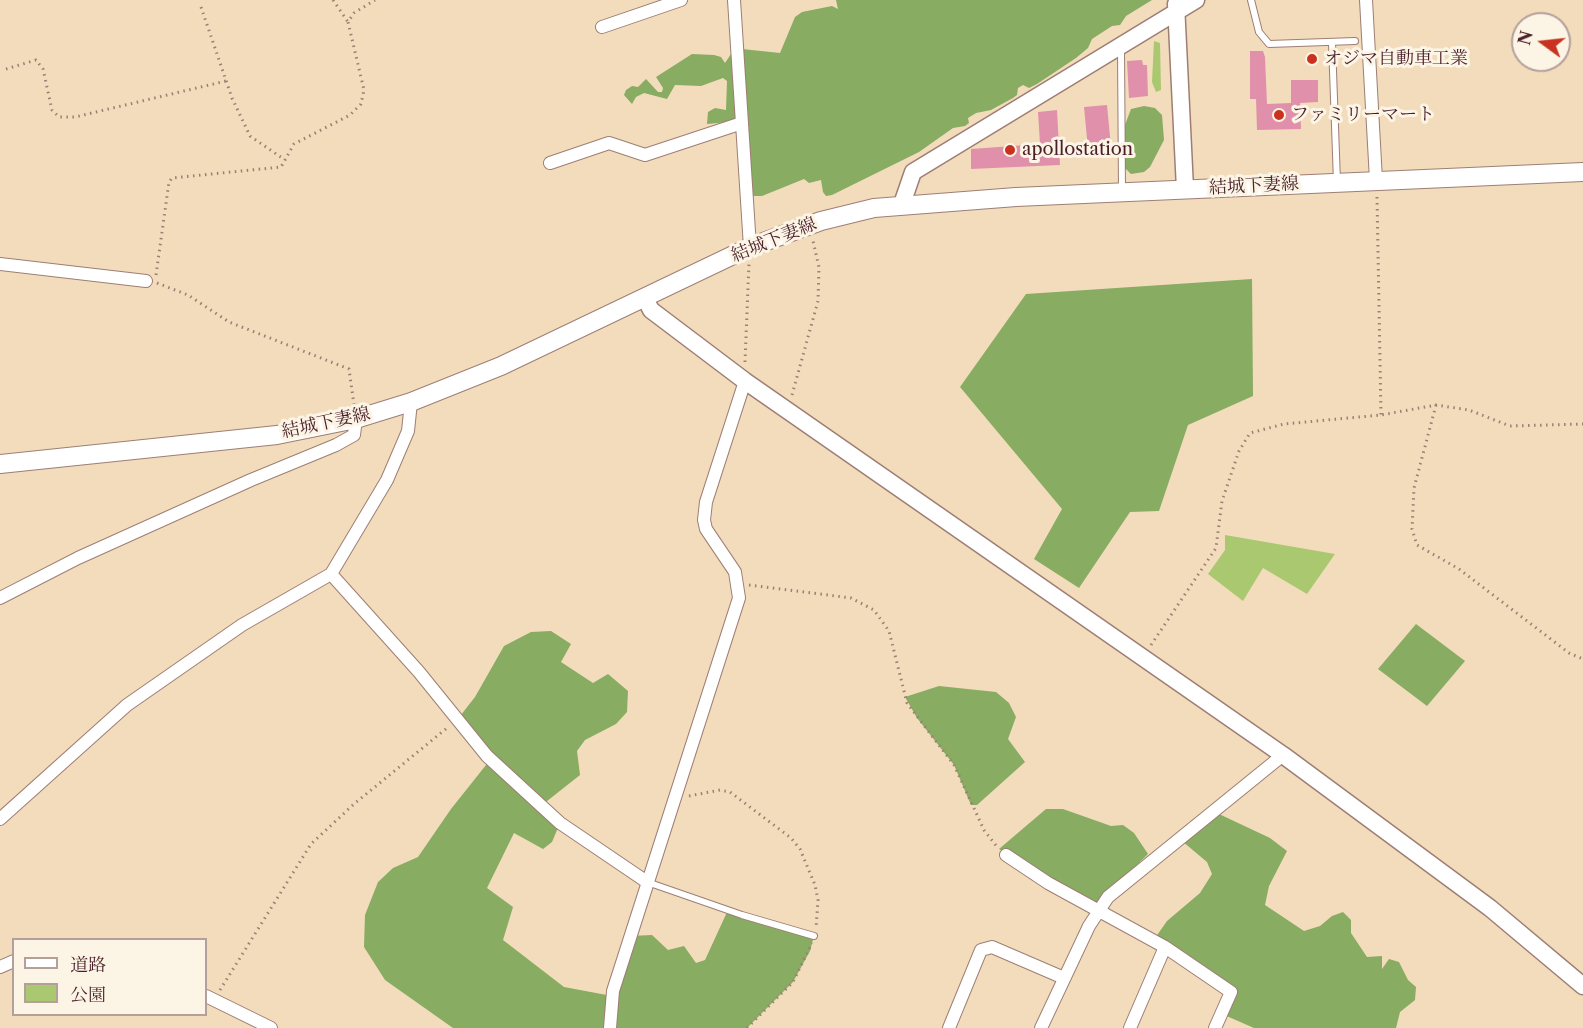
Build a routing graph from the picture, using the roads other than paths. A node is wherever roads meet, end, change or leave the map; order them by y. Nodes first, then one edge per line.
1 (681, 0) edge
2 (734, 0) edge
3 (1196, 0) edge
4 (1251, 0) edge
5 (1366, 0) edge
6 (1176, 5) edge
7 (602, 27) dead end
8 (1355, 42) dead end
9 (1332, 43) junction
10 (1121, 45) junction
11 (742, 123) junction
12 (550, 163) dead end
13 (1583, 172) edge
14 (1376, 180) junction
15 (1338, 182) junction
16 (1185, 189) junction
17 (1122, 192) junction
18 (902, 204) junction
19 (750, 247) junction
20 (0, 264) edge
21 (146, 281) dead end
22 (645, 298) junction
23 (745, 381) junction
24 (411, 402) junction
25 (356, 418) junction
26 (0, 464) edge
27 (331, 574) junction
28 (0, 598) edge
29 (1283, 755) junction
30 (0, 819) edge
31 (1006, 855) road end
32 (647, 882) junction
33 (1097, 910) junction
34 (814, 936) road end
35 (1165, 947) junction
36 (1064, 978) junction
37 (1583, 986) edge
38 (210, 997) edge
39 (271, 1028) edge
40 (610, 1028) edge
41 (949, 1028) edge
42 (1041, 1028) edge
43 (1130, 1028) edge
44 (1215, 1028) edge

1 - 7 street
2 - 11 street
3 - 6 street
4 - 9 lane
5 - 14 street
6 - 10 street
6 - 16 street
8 - 9 lane
9 - 15 lane
10 - 17 lane
10 - 18 street
11 - 12 street
11 - 19 street
13 - 14 main road, 結城下妻線
14 - 15 main road, 結城下妻線
15 - 16 main road, 結城下妻線
16 - 17 main road, 結城下妻線
17 - 18 main road, 結城下妻線
18 - 19 main road, 結城下妻線
19 - 22 main road, 結城下妻線
20 - 21 street
22 - 23 street
22 - 24 main road, 結城下妻線
23 - 29 street
23 - 32 street
24 - 25 main road, 結城下妻線
24 - 27 street
25 - 26 main road, 結城下妻線
25 - 28 street
27 - 30 street
27 - 32 street
29 - 33 street
29 - 37 street
31 - 33 street
32 - 34 lane
32 - 40 street
33 - 35 street
33 - 36 street
35 - 43 street
35 - 44 street
36 - 41 street
36 - 42 street
38 - 39 street

